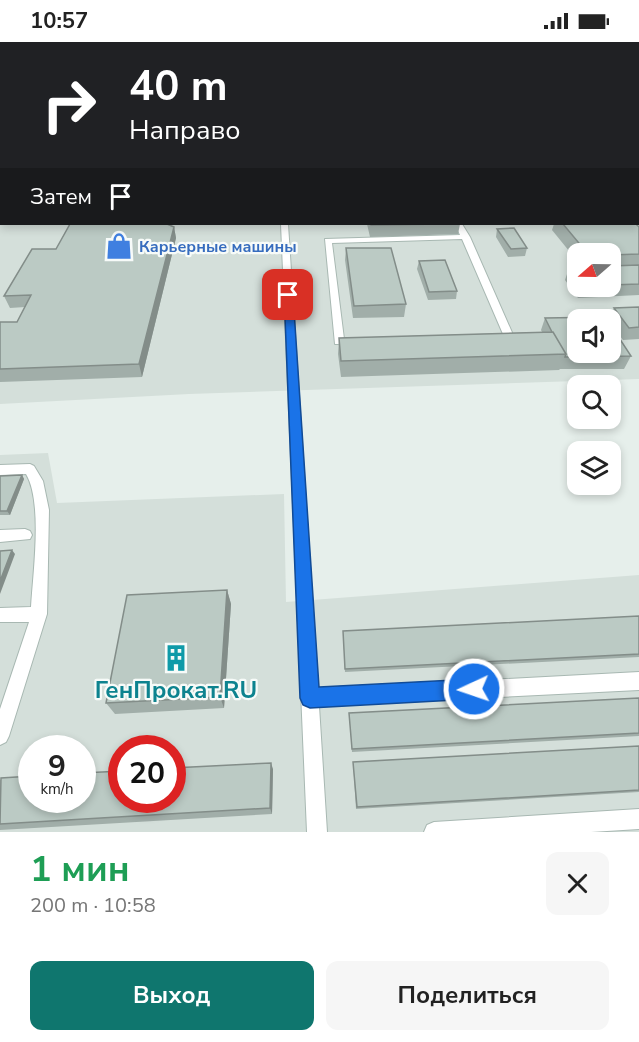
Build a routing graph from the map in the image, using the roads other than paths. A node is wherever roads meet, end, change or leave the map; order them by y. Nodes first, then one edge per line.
1 (284, 225) edge
2 (460, 225) edge
3 (466, 237) junction
4 (487, 338) edge
5 (362, 341) edge
6 (0, 470) edge
7 (25, 535) dead end
8 (0, 536) edge
9 (39, 614) junction
10 (0, 615) edge
11 (639, 681) edge
12 (310, 698) junction
13 (1, 729) edge
14 (639, 819) edge
15 (317, 832) edge
16 (434, 832) edge

1 - 12 lane
2 - 3 lane
3 - 4 lane
3 - 5 lane
6 - 9 lane
7 - 8 lane
9 - 10 lane
9 - 13 lane
11 - 12 lane
12 - 15 lane
14 - 16 lane

